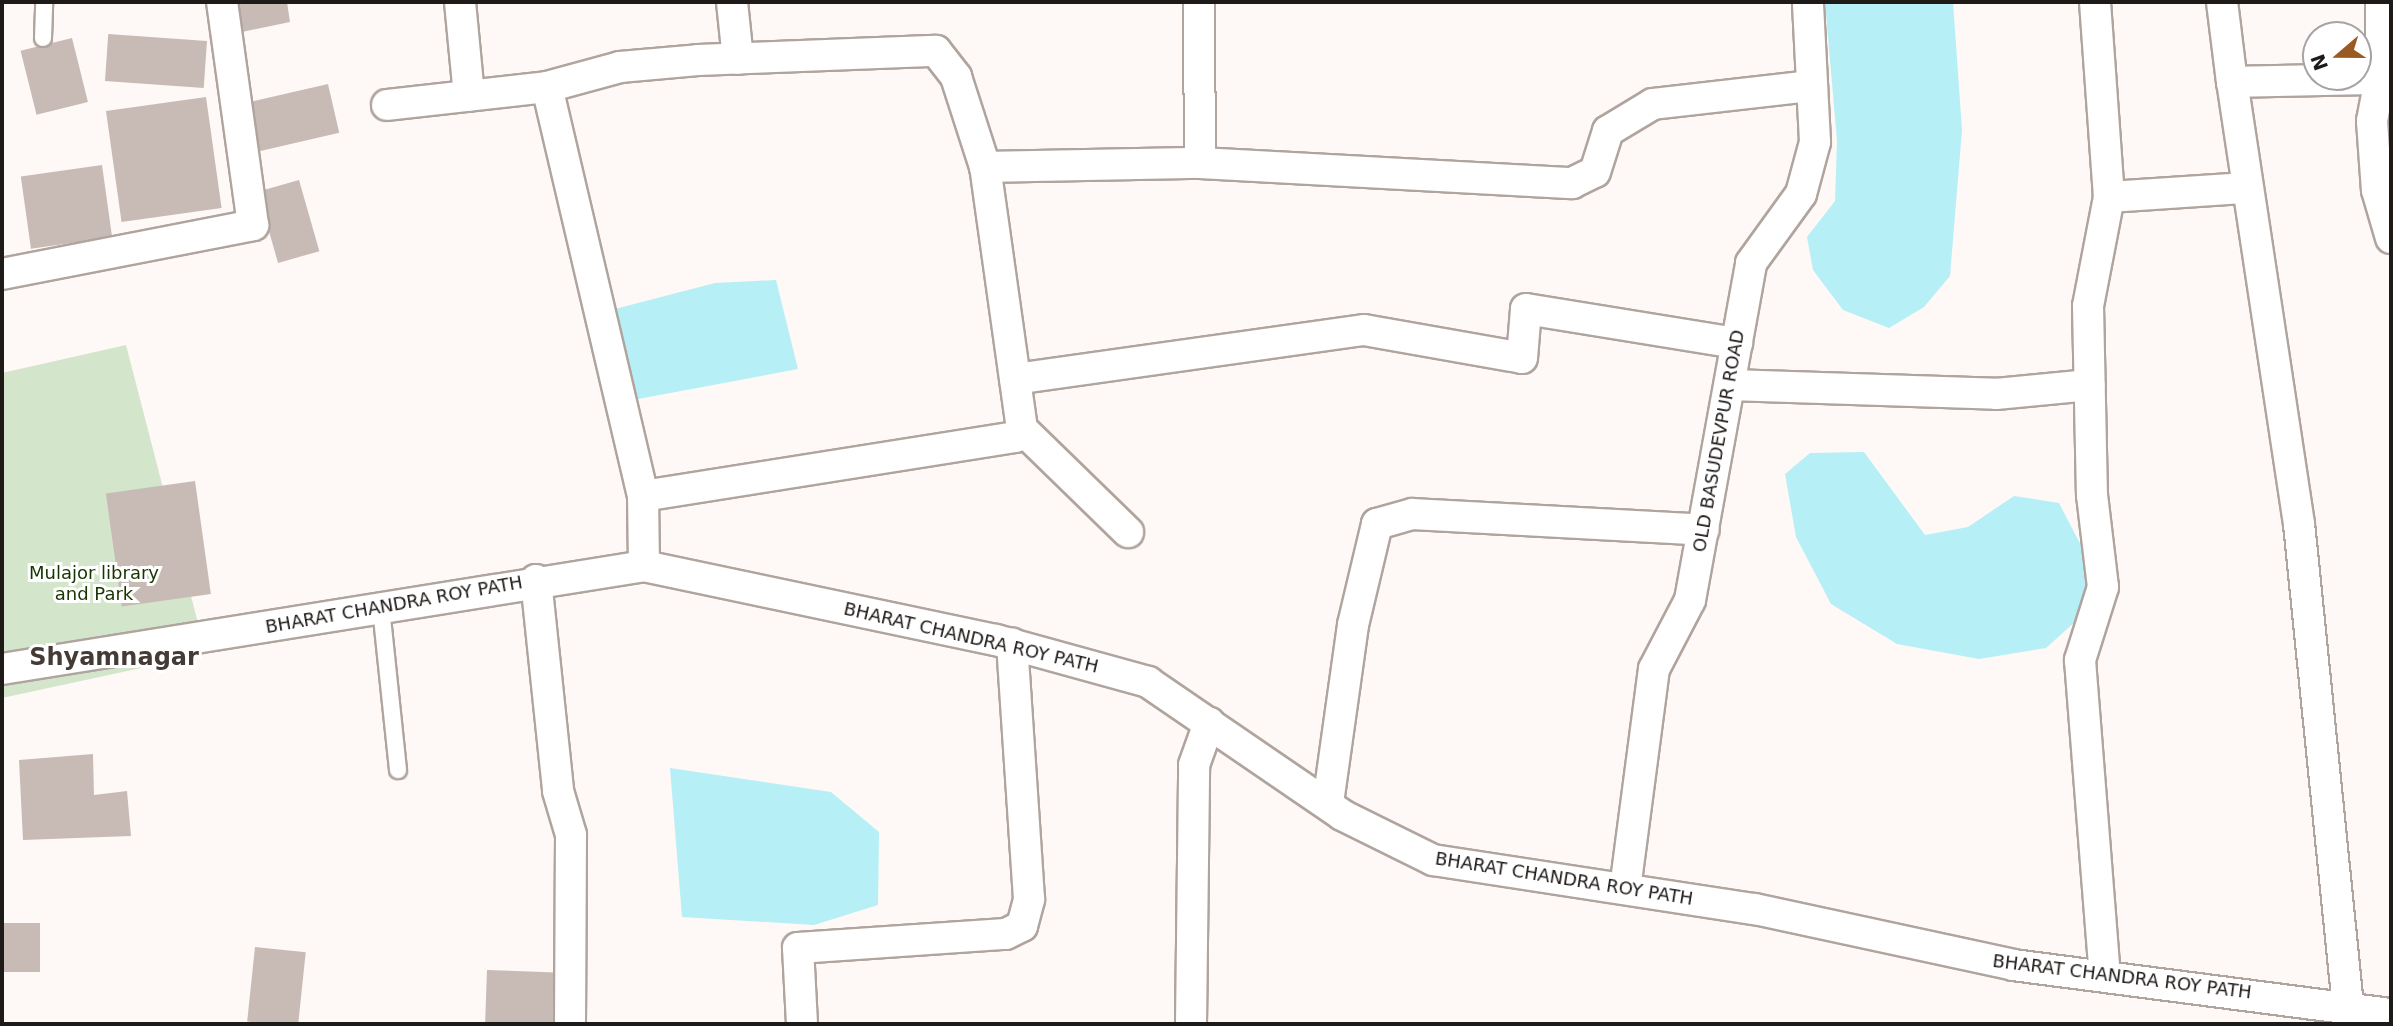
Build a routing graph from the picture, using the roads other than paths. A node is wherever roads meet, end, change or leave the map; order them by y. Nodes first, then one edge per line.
1 (44, 2) edge
2 (222, 2) edge
3 (460, 2) edge
4 (732, 2) edge
5 (1199, 2) edge
6 (1808, 2) edge
7 (2095, 2) edge
8 (2222, 2) edge
9 (2381, 2) edge
10 (43, 38) dead end
11 (738, 59) junction
12 (2385, 78) edge
13 (2232, 82) junction
14 (1812, 86) junction
15 (547, 87) junction
16 (469, 96) junction
17 (387, 105) dead end
18 (1200, 163) junction
19 (985, 167) junction
20 (2243, 188) junction
21 (2109, 197) junction
22 (2391, 238) edge
23 (2, 274) edge
24 (1737, 343) junction
25 (1015, 379) junction
26 (1730, 385) junction
27 (2090, 385) junction
28 (1022, 429) junction
29 (643, 496) junction
30 (1704, 530) junction
31 (1128, 532) dead end
32 (644, 566) junction
33 (536, 580) junction
34 (381, 608) junction
35 (1012, 644) junction
36 (2, 669) edge
37 (1209, 723) junction
38 (398, 771) dead end
39 (1328, 803) junction
40 (1625, 889) junction
41 (2105, 976) junction
42 (2348, 1006) junction
43 (2391, 1014) edge
44 (570, 1024) edge
45 (802, 1024) edge
46 (1191, 1024) edge

1 - 10 lane
2 - 23 street
3 - 16 street
4 - 11 street
5 - 18 street
6 - 14 street, OLD BASUDEVPUR ROAD
7 - 21 street
8 - 13 street
9 - 12 street
11 - 15 street
11 - 19 street
12 - 13 street
12 - 22 street
13 - 20 street
14 - 18 street
14 - 24 street, OLD BASUDEVPUR ROAD
15 - 16 street
15 - 29 street
16 - 17 street
18 - 19 street
19 - 25 street
20 - 21 street
20 - 42 street
21 - 27 street
24 - 25 street
24 - 26 street, OLD BASUDEVPUR ROAD
25 - 28 street
26 - 27 street
26 - 30 street, OLD BASUDEVPUR ROAD
27 - 41 street
28 - 29 street
28 - 31 street
29 - 32 street
30 - 39 street
30 - 40 street, OLD BASUDEVPUR ROAD
32 - 33 street, BHARAT CHANDRA ROY PATH
32 - 35 street, BHARAT CHANDRA ROY PATH
33 - 34 street, BHARAT CHANDRA ROY PATH
33 - 44 street
34 - 36 street, BHARAT CHANDRA ROY PATH
34 - 38 lane
35 - 37 street, BHARAT CHANDRA ROY PATH
35 - 45 street
37 - 39 street, BHARAT CHANDRA ROY PATH
37 - 46 street
39 - 40 street, BHARAT CHANDRA ROY PATH
40 - 41 street, BHARAT CHANDRA ROY PATH
41 - 42 street, BHARAT CHANDRA ROY PATH
42 - 43 street, BHARAT CHANDRA ROY PATH

